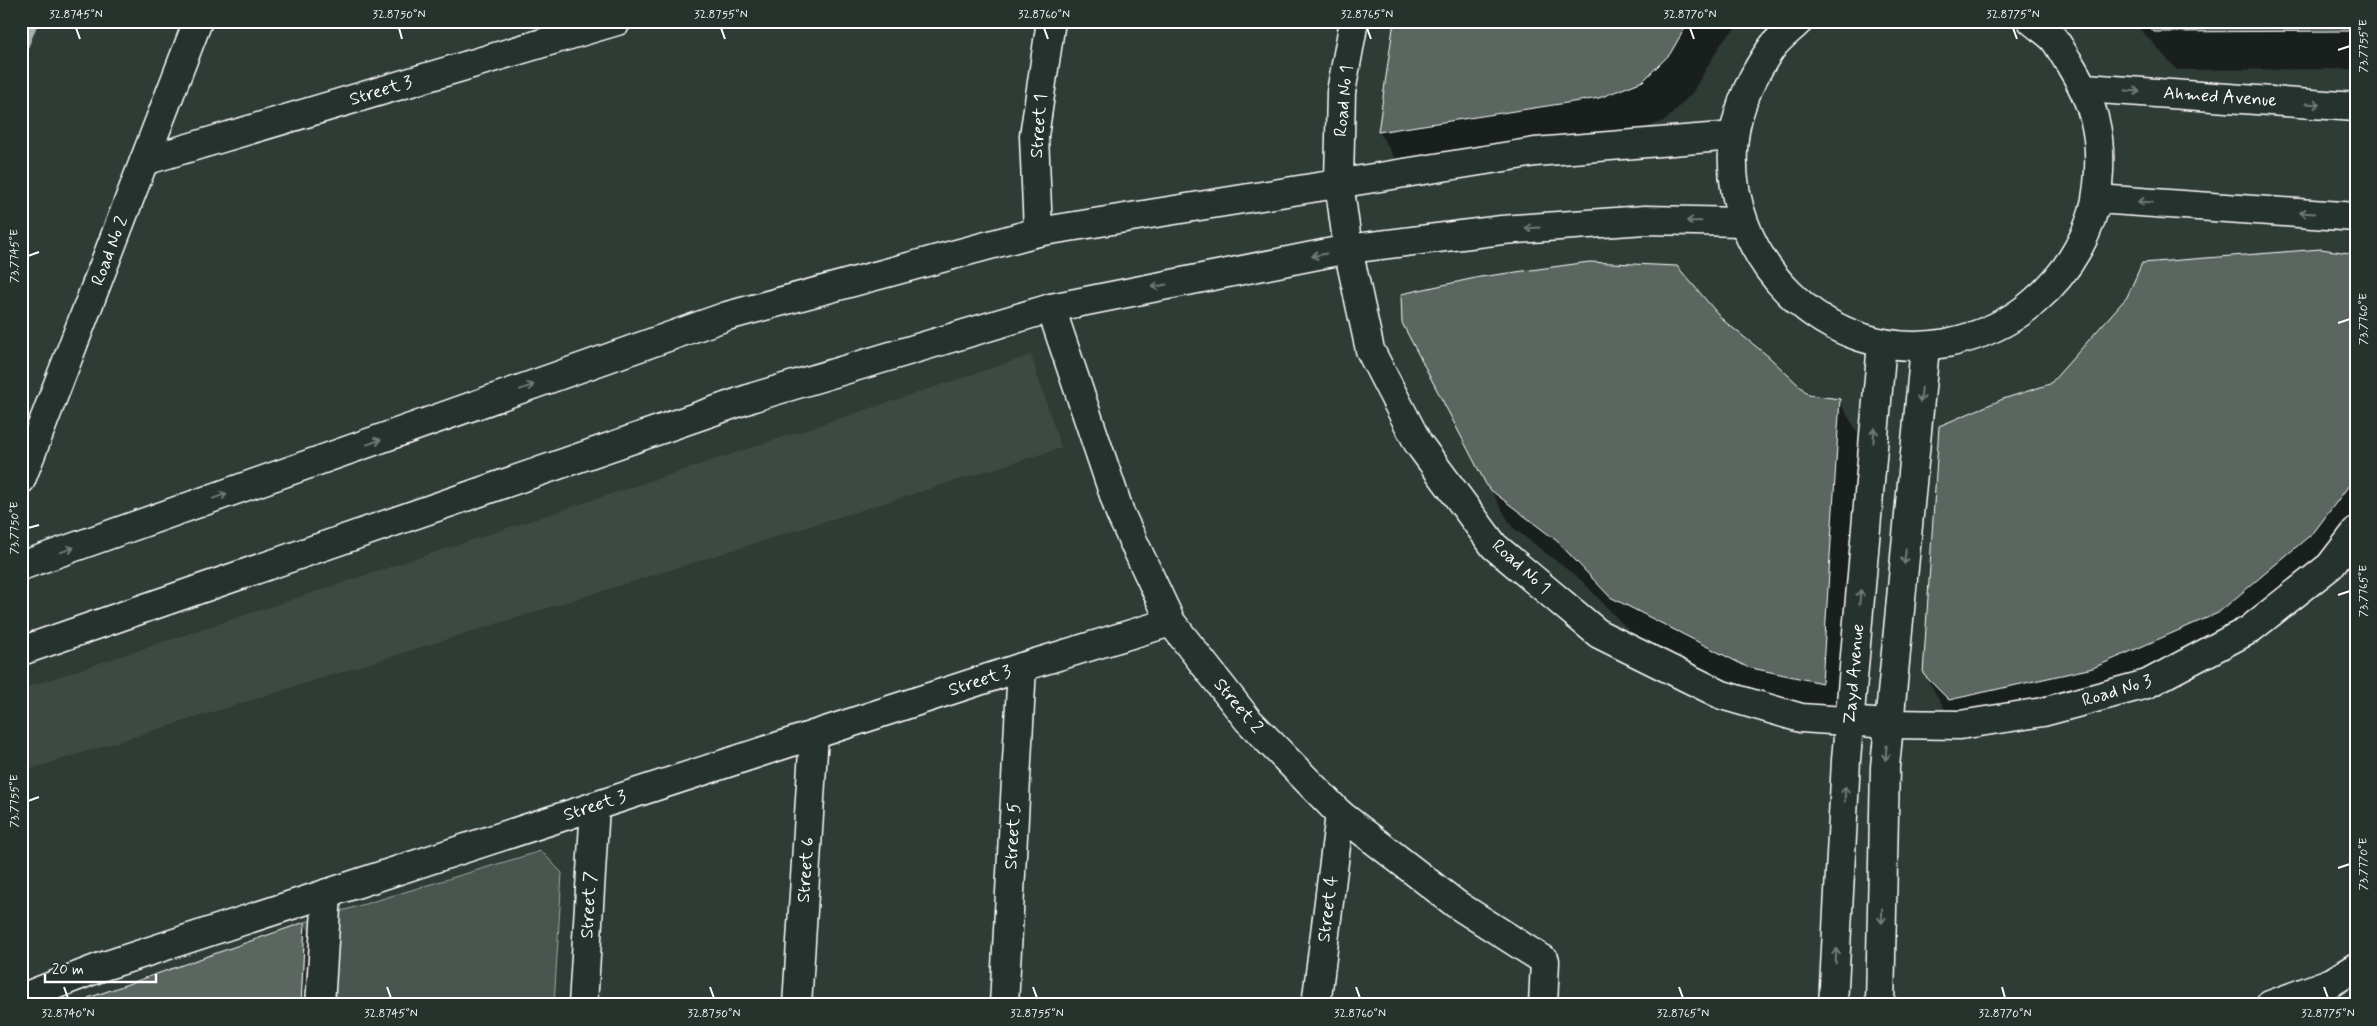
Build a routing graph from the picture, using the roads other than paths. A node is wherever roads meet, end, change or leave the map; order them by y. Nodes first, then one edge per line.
1 (198, 21) edge
2 (617, 21) edge
3 (1051, 21) edge
4 (1354, 21) edge
5 (1799, 21) edge
6 (2032, 21) edge
7 (2085, 88) junction
8 (2356, 107) edge
9 (1734, 136) junction
10 (144, 161) junction
11 (1338, 182) junction
12 (2097, 199) junction
13 (2356, 217) edge
14 (1743, 222) junction
15 (1038, 232) junction
16 (1348, 249) junction
17 (1051, 308) junction
18 (1882, 343) junction
19 (1925, 347) junction
20 (21, 480) edge
21 (2356, 532) edge
22 (21, 566) edge
23 (1171, 622) junction
24 (21, 651) edge
25 (1022, 668) junction
26 (1850, 722) junction
27 (1889, 724) junction
28 (814, 735) junction
29 (595, 806) junction
30 (1340, 814) junction
31 (327, 893) junction
32 (2356, 967) edge
33 (21, 998) edge
34 (320, 1005) edge
35 (583, 1005) edge
36 (797, 1005) edge
37 (1004, 1005) edge
38 (1316, 1005) edge
39 (1543, 1005) edge
40 (1833, 1005) edge
41 (1880, 1005) edge
42 (2270, 1005) edge

1 - 10 street, Road No 2
2 - 10 street, Street 3
3 - 15 street, Street 1
4 - 11 street, Road No 1
5 - 9 street
6 - 7 street
7 -> 8 street, Ahmed Avenue
7 - 12 street
9 - 11 street
9 - 14 street
10 - 20 street, Road No 2
11 - 15 street
11 - 16 street, Road No 1
13 -> 12 street
12 - 19 street
14 -> 16 street
14 - 18 street
22 -> 15 street
16 -> 17 street
16 - 26 street, Road No 1
17 - 23 street, Street 2
17 - 24 street
18 - 19 street
26 -> 18 street, Zayd Avenue
19 -> 27 street
21 - 27 street, Road No 3
23 - 25 street, Street 3
23 - 30 street, Street 2
25 - 28 street, Street 3
25 - 37 street, Street 5
26 - 27 street, Road No 1
40 -> 26 street, Zayd Avenue
27 -> 41 street
28 - 29 street, Street 3
28 - 36 street, Street 6
29 - 31 street, Street 3
29 - 35 street, Street 7
30 - 38 street, Street 4
30 - 39 street, Street 2
31 - 33 street, Street 3
31 - 34 street
32 - 42 street

